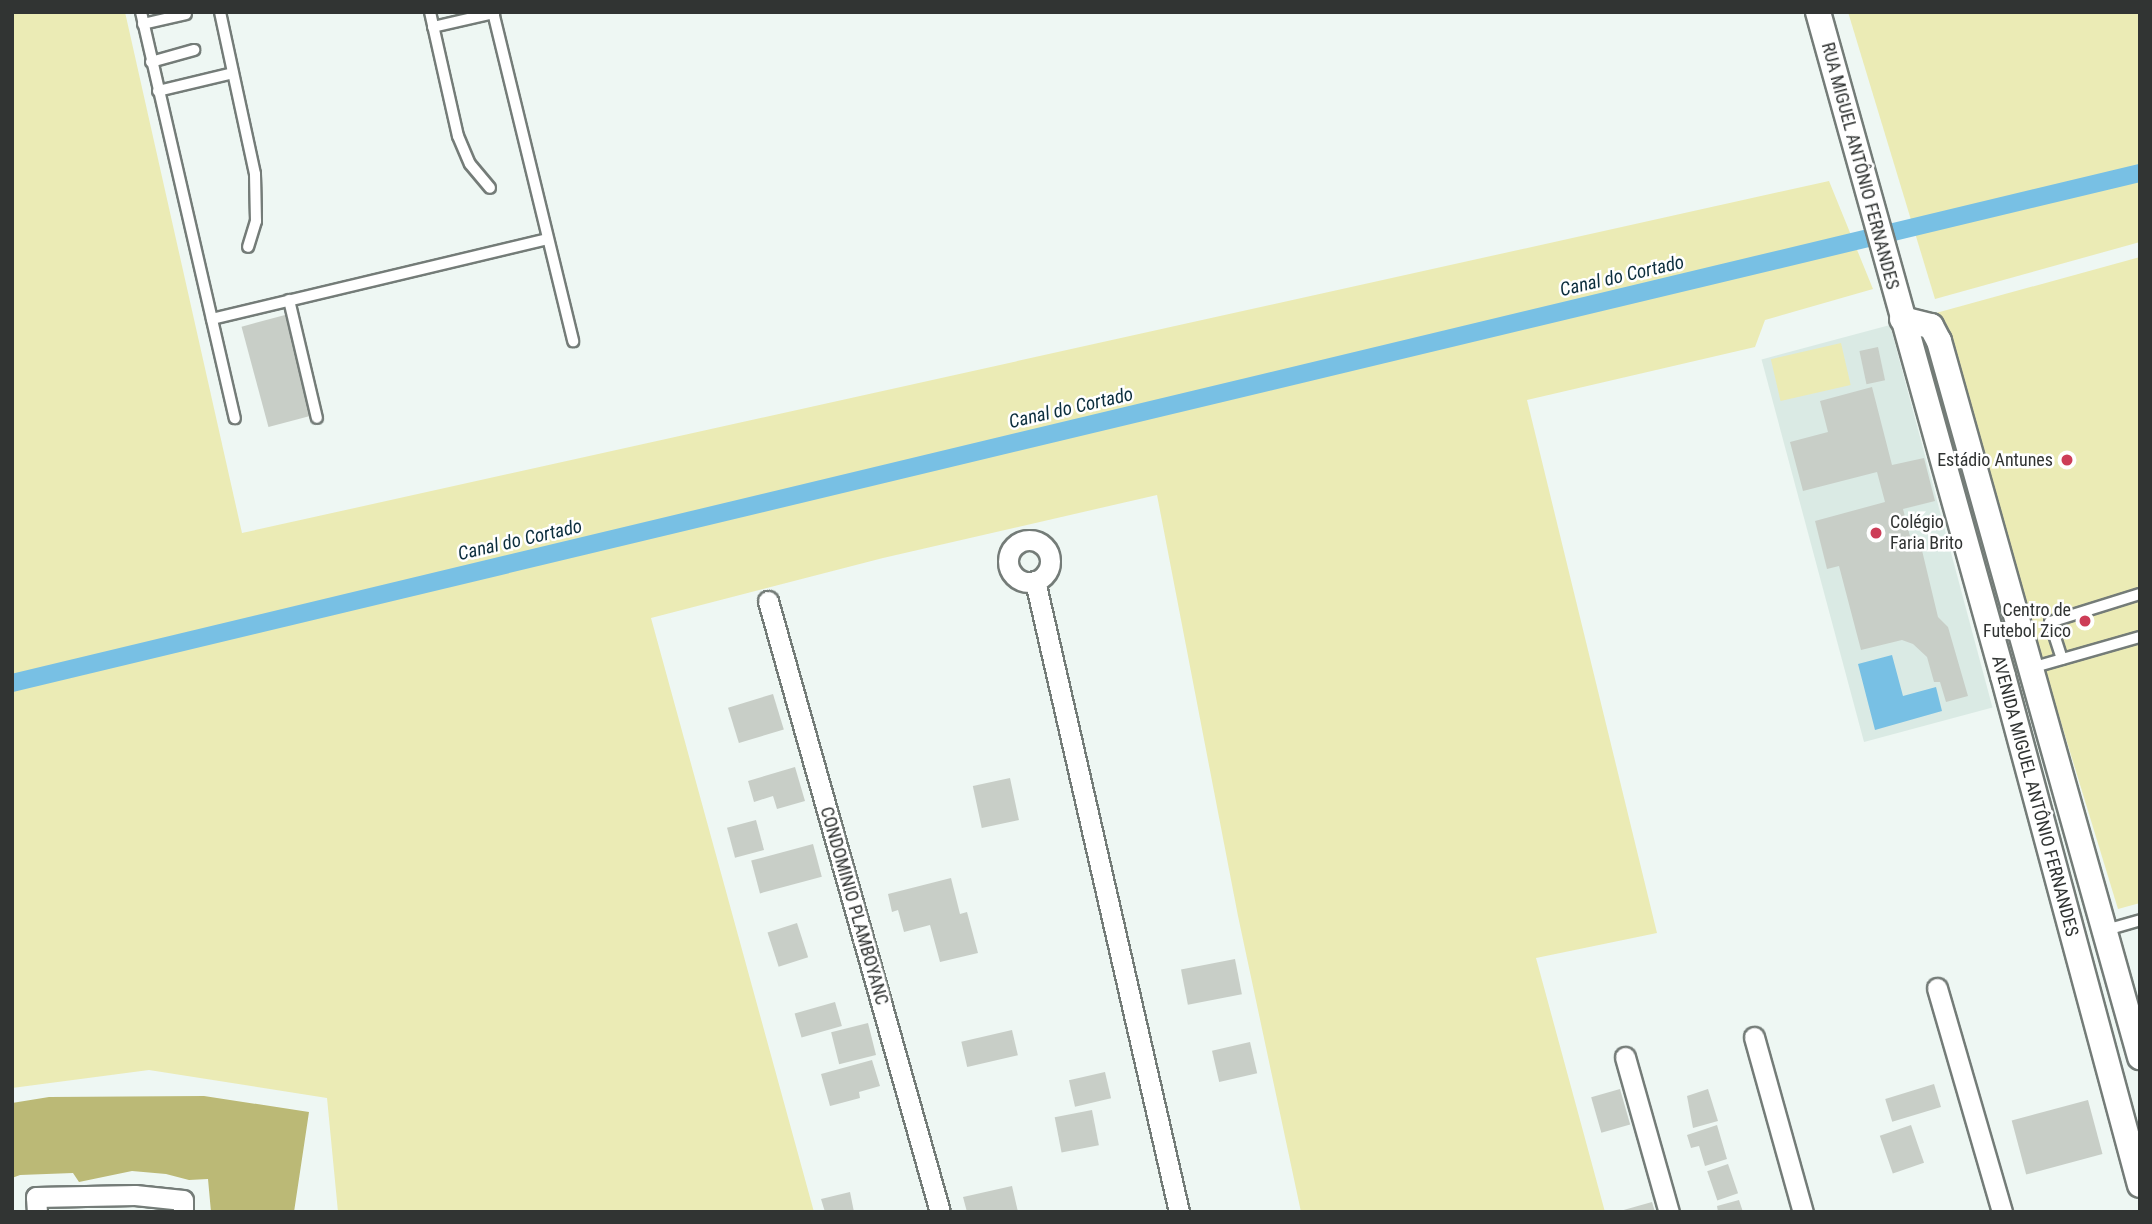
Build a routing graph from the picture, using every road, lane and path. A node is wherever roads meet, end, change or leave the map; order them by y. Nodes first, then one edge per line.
1 (141, 12) edge
2 (220, 12) edge
3 (430, 12) edge
4 (1818, 12) edge
5 (494, 13) edge
6 (186, 14) dead end
7 (143, 24) junction
8 (433, 27) junction
9 (194, 50) dead end
10 (151, 62) junction
11 (233, 73) junction
12 (158, 91) junction
13 (490, 188) dead end
14 (548, 239) junction
15 (248, 247) dead end
16 (289, 300) junction
17 (1901, 315) junction
18 (212, 319) junction
19 (573, 341) dead end
20 (235, 418) dead end
21 (317, 418) dead end
22 (1035, 581) dead end
23 (2140, 594) edge
24 (768, 601) dead end
25 (2140, 637) edge
26 (2062, 659) junction
27 (2031, 668) junction
28 (2003, 676) junction
29 (2140, 920) edge
30 (2105, 930) junction
31 (1937, 988) dead end
32 (1754, 1037) dead end
33 (1625, 1057) dead end
34 (2140, 1057) edge
35 (2138, 1176) edge
36 (37, 1212) edge
37 (183, 1212) edge
38 (940, 1212) edge
39 (1179, 1212) edge
40 (1669, 1212) edge
41 (1803, 1212) edge
42 (2002, 1212) edge

1 - 7 lane
2 - 11 lane
3 - 8 lane
4 - 17 street, RUA MIGUEL ANTÔNIO FERNANDES
5 - 8 lane
5 - 14 lane
6 - 7 lane
7 - 10 lane
8 - 13 lane
9 - 10 lane
10 - 12 lane
11 - 12 lane
11 - 15 lane
12 - 18 lane
14 - 16 lane
14 - 19 lane
16 - 18 lane
16 - 21 lane
17 - 27 street, AVENIDA MIGUEL ANTÔNIO FERNANDES
17 - 28 street, AVENIDA MIGUEL ANTÔNIO FERNANDES
18 - 20 lane
22 - 39 street
23 - 26 lane
24 - 38 street, CONDOMINIO PLAMBOYANC
25 - 26 lane
26 - 27 lane
27 - 28 street
27 - 30 street, AVENIDA MIGUEL ANTÔNIO FERNANDES
28 - 35 street, AVENIDA MIGUEL ANTÔNIO FERNANDES
29 - 30 lane
30 - 34 street, AVENIDA MIGUEL ANTÔNIO FERNANDES
31 - 42 street
32 - 41 street
33 - 40 street
36 - 37 street

